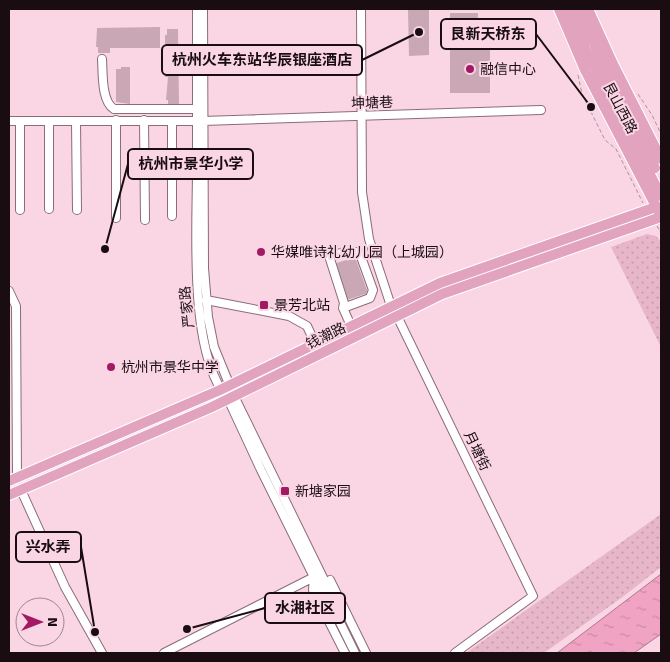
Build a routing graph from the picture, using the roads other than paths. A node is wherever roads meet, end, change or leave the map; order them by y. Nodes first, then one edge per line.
1 (197, 9) edge
2 (203, 9) edge
3 (361, 9) edge
4 (559, 9) edge
5 (570, 9) edge
6 (578, 9) edge
7 (590, 10) edge
8 (102, 59) dead end
9 (197, 109) junction
10 (541, 110) dead end
11 (362, 116) junction
12 (116, 120) junction
13 (144, 120) junction
14 (172, 120) junction
15 (9, 121) edge
16 (20, 121) junction
17 (49, 121) junction
18 (200, 121) junction
19 (76, 122) junction
20 (661, 159) edge
21 (659, 181) edge
22 (661, 196) edge
23 (651, 208) junction
24 (49, 209) dead end
25 (20, 210) dead end
26 (76, 210) dead end
27 (172, 216) dead end
28 (116, 218) dead end
29 (658, 218) edge
30 (145, 220) dead end
31 (9, 290) edge
32 (206, 300) junction
33 (391, 306) junction
34 (343, 308) junction
35 (397, 316) junction
36 (351, 326) junction
37 (315, 343) junction
38 (12, 362) edge
39 (225, 388) junction
40 (231, 398) junction
41 (13, 479) edge
42 (21, 490) junction
43 (9, 495) edge
44 (315, 562) junction
45 (314, 578) junction
46 (330, 602) junction
47 (102, 653) edge
48 (164, 653) edge
49 (346, 653) edge
50 (355, 653) edge
51 (366, 653) edge
52 (455, 653) edge

1 - 9 street, 严家路
2 - 18 street, 严家路
3 - 11 street
4 - 23 main road, 艮山西路
5 - 21 main road, 艮山西路
6 - 21 main road, 艮山西路
7 - 20 main road, 艮山西路
8 - 9 street
9 - 18 street, 严家路
10 - 11 street, 坤塘巷
11 - 18 street, 坤塘巷
11 - 33 street
12 - 13 street, 坤塘巷
12 - 19 street, 坤塘巷
12 - 28 street
13 - 14 street, 坤塘巷
13 - 30 street
14 - 18 street, 坤塘巷
14 - 27 street
15 - 16 street, 坤塘巷
16 - 17 street, 坤塘巷
16 - 25 street
17 - 19 street, 坤塘巷
17 - 24 street
18 - 32 street, 严家路
18 - 39 street, 严家路
19 - 26 street
21 - 22 main road, 艮山西路
23 - 29 main road, 艮山西路
23 - 33 main road, 钱潮路
29 - 35 main road, 钱潮路
31 - 38 street
32 - 37 street
32 - 39 street, 严家路
33 - 36 main road, 钱潮路
34 - 34 street
34 - 36 street
35 - 40 main road, 钱潮路
35 - 52 street, 月塘街
36 - 37 main road, 钱潮路
37 - 39 main road, 钱潮路
38 - 41 street
39 - 40 street, 严家路
39 - 41 main road, 钱潮路
40 - 42 main road, 钱潮路
40 - 44 street, 严家路
40 - 45 street, 严家路
42 - 43 main road, 钱潮路
42 - 47 street
44 - 46 street, 严家路
44 - 51 street, 严家路
45 - 46 street, 严家路
45 - 48 street
45 - 49 street, 严家路
46 - 50 street, 严家路

